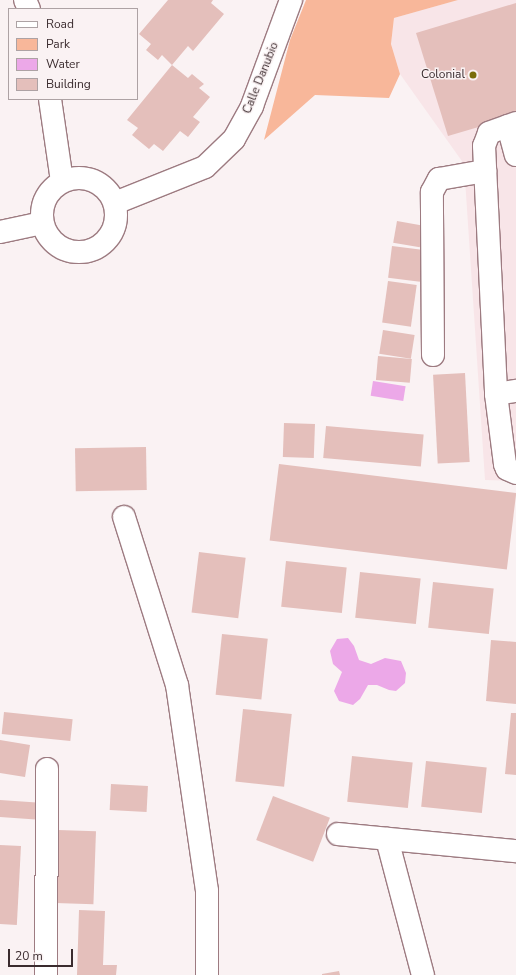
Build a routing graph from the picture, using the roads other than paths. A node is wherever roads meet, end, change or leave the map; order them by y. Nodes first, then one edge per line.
1 (291, 0) edge
2 (50, 100) edge
3 (512, 125) edge
4 (516, 155) edge
5 (485, 171) junction
6 (62, 180) junction
7 (115, 203) junction
8 (42, 223) junction
9 (0, 232) edge
10 (433, 355) dead end
11 (506, 392) edge
12 (516, 473) edge
13 (124, 516) dead end
14 (47, 769) dead end
15 (338, 834) dead end
16 (387, 839) junction
17 (516, 851) edge
18 (46, 975) edge
19 (207, 975) edge
20 (423, 975) edge

1 - 7 street, Calle Danubio
2 - 6 street
3 - 4 street
3 - 5 street
5 - 10 street
5 - 11 street
6 - 7 street
6 - 8 street
7 - 8 street
8 - 9 street
11 - 12 street
13 - 19 street
14 - 18 street
15 - 16 street
16 - 17 street
16 - 20 street

